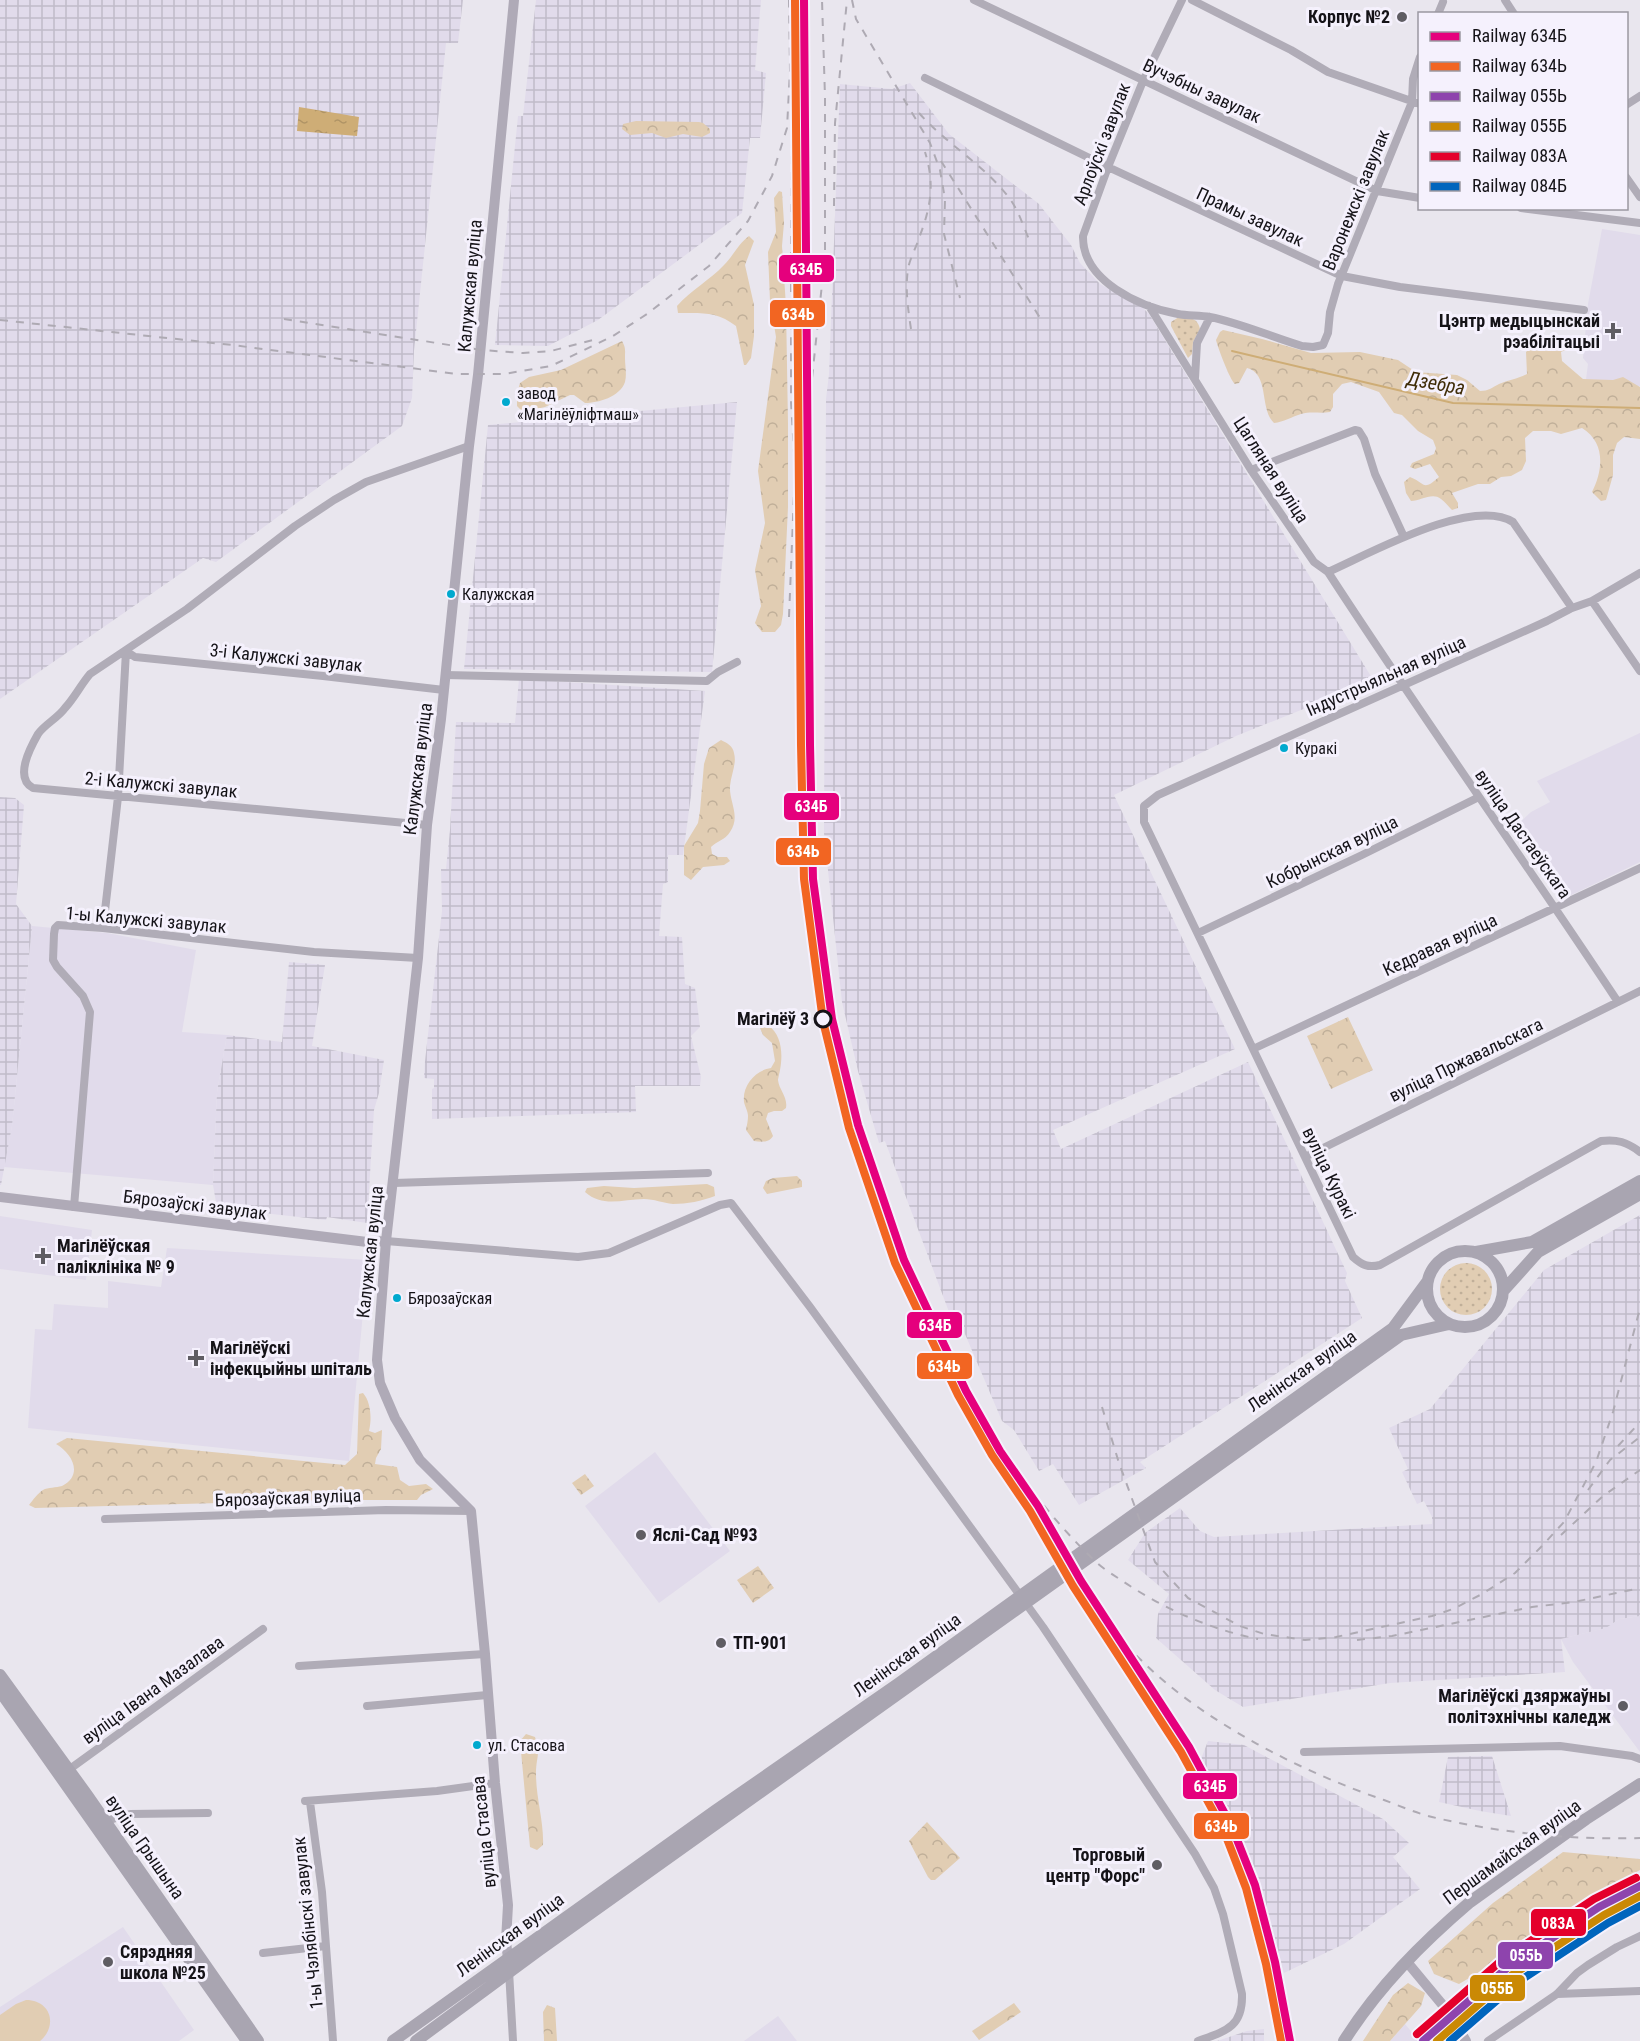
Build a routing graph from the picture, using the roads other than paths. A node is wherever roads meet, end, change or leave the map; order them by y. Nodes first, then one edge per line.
1 (514, 0) edge
2 (975, 0) edge
3 (1182, 0) edge
4 (1192, 0) edge
5 (1418, 60) edge
6 (925, 78) dead end
7 (1143, 81) junction
8 (1416, 103) edge
9 (1108, 167) junction
10 (1628, 180) edge
11 (1377, 191) junction
12 (1640, 197) edge
13 (1418, 198) edge
14 (1537, 210) edge
15 (1640, 223) edge
16 (1342, 276) junction
17 (1149, 306) junction
18 (1584, 310) dead end
19 (1210, 317) junction
20 (1195, 379) junction
21 (469, 446) junction
22 (1251, 470) junction
23 (1404, 537) junction
24 (1328, 572) junction
25 (1640, 573) edge
26 (1592, 601) junction
27 (1572, 608) junction
28 (126, 651) junction
29 (737, 662) dead end
30 (1640, 672) edge
31 (446, 675) junction
32 (1402, 686) junction
33 (444, 690) junction
34 (118, 797) junction
35 (1479, 797) junction
36 (1144, 806) joint
37 (427, 825) junction
38 (1640, 868) edge
39 (1556, 908) junction
40 (103, 928) junction
41 (1198, 933) junction
42 (418, 958) junction
43 (1640, 991) edge
44 (1618, 1002) junction
45 (1253, 1049) junction
46 (1640, 1152) edge
47 (1305, 1157) junction
48 (708, 1173) dead end
49 (1640, 1181) edge
50 (394, 1183) junction
51 (1640, 1194) edge
52 (0, 1197) edge
53 (74, 1207) junction
54 (386, 1241) junction
55 (1476, 1252) junction
56 (1427, 1282) junction
57 (1504, 1290) junction
58 (1449, 1324) junction
59 (1186, 1481) junction
60 (471, 1511) junction
61 (105, 1519) dead end
62 (262, 1629) dead end
63 (485, 1654) junction
64 (299, 1666) dead end
65 (0, 1675) edge
66 (0, 1691) edge
67 (487, 1695) junction
68 (367, 1706) dead end
69 (1304, 1752) dead end
70 (1640, 1759) edge
71 (65, 1773) junction
72 (495, 1783) junction
73 (1640, 1784) edge
74 (208, 1812) dead end
75 (106, 1821) junction
76 (1640, 1936) edge
77 (326, 1946) junction
78 (263, 1953) dead end
79 (1407, 1962) junction
80 (508, 1966) junction
81 (1640, 1991) edge
82 (1557, 1994) junction
83 (247, 2041) edge
84 (258, 2041) edge
85 (333, 2041) edge
86 (393, 2041) edge
87 (417, 2041) edge
88 (513, 2041) edge
89 (1198, 2041) edge
90 (1344, 2041) edge
91 (1466, 2041) edge
92 (1488, 2041) edge

1 - 21 street, Калужская вуліца
2 - 7 street, Вучэбны завулак
3 - 7 street, Арлоўскі завулак
4 - 8 street
5 - 8 street, Варонежскі завулак
6 - 9 street, Прамы завулак
7 - 9 street, Арлоўскі завулак
7 - 11 street, Вучэбны завулак
8 - 11 street, Варонежскі завулак
9 - 16 street, Прамы завулак
9 - 17 street, Арлоўскі завулак
10 - 12 street
11 - 13 street, Вучэбны завулак
11 - 16 street, Варонежскі завулак
14 - 15 street
16 - 18 street, Прамы завулак
16 - 19 street, Варонежскі завулак
17 - 19 street
17 - 20 street, Цагляная вуліца
19 - 20 street
20 - 22 street, Цагляная вуліца
21 - 28 street
21 - 31 street, Калужская вуліца
22 - 23 street
22 - 24 street, Цагляная вуліца
23 - 24 street
23 - 27 street
24 - 32 street, Цагляная вуліца
25 - 26 street, Індустрыяльная вуліца
26 - 27 street, Індустрыяльная вуліца
26 - 30 street
27 - 32 street, Індустрыяльная вуліца
28 - 33 street, 3-і Калужскі завулак
28 - 34 street
28 - 34 street, 2-і Калужскі завулак
29 - 31 street
31 - 33 street, Калужская вуліца
32 - 35 street, вуліца Дастаеўскага
32 - 36 street, Індустрыяльная вуліца
33 - 37 street, Калужская вуліца
34 - 37 street, 2-і Калужскі завулак
34 - 40 street
35 - 39 street, вуліца Дастаеўскага
35 - 41 street, Кобрынская вуліца
36 - 41 street, вуліца Куракі
37 - 42 street, Калужская вуліца
38 - 39 street, Кедравая вуліца
39 - 44 street, вуліца Дастаеўскага
39 - 45 street, Кедравая вуліца
40 - 42 street, 1-ы Калужскі завулак
40 - 53 street, 1-ы Калужскі завулак
41 - 45 street, вуліца Куракі
42 - 50 street, Калужская вуліца
43 - 44 street, вуліца Пржавальскага
44 - 47 street, вуліца Пржавальскага
45 - 47 street, вуліца Куракі
46 - 47 street, вуліца Куракі
48 - 50 street
49 - 55 main road
50 - 54 street, Калужская вуліца
51 - 57 main road
52 - 53 street, Бярозаўскі завулак
53 - 54 street, Бярозаўскі завулак
54 - 60 street, Калужская вуліца
54 - 89 street
55 - 56 main road
55 - 57 main road
56 - 58 main road
56 - 59 main road, Ленінская вуліца
57 - 58 main road
58 - 59 main road, Ленінская вуліца
59 - 80 main road, Ленінская вуліца
60 - 61 street, Бярозаўская вуліца
60 - 63 street, вуліца Стасава
62 - 71 street, вуліца Iвана Мазалава
63 - 64 street
63 - 67 street, вуліца Стасава
65 - 71 main road, вуліца Грышына
66 - 71 main road, вуліца Грышына
67 - 68 street
67 - 72 street, вуліца Стасава
69 - 70 street
71 - 75 main road, вуліца Грышына
71 - 83 main road, вуліца Грышына
72 - 77 street, 1-ы Чэлябінскі завулак
72 - 80 street, вуліца Стасава
73 - 79 main road, Першамайская вуліца
74 - 75 street
75 - 84 main road, вуліца Грышына
76 - 82 street
77 - 78 street
77 - 85 street, 1-ы Чэлябінскі завулак
79 - 90 main road, Першамайская вуліца
79 - 91 street
80 - 86 main road, Ленінская вуліца
80 - 87 main road, Ленінская вуліца
80 - 88 street, вуліца Стасава
81 - 82 street
82 - 92 street

